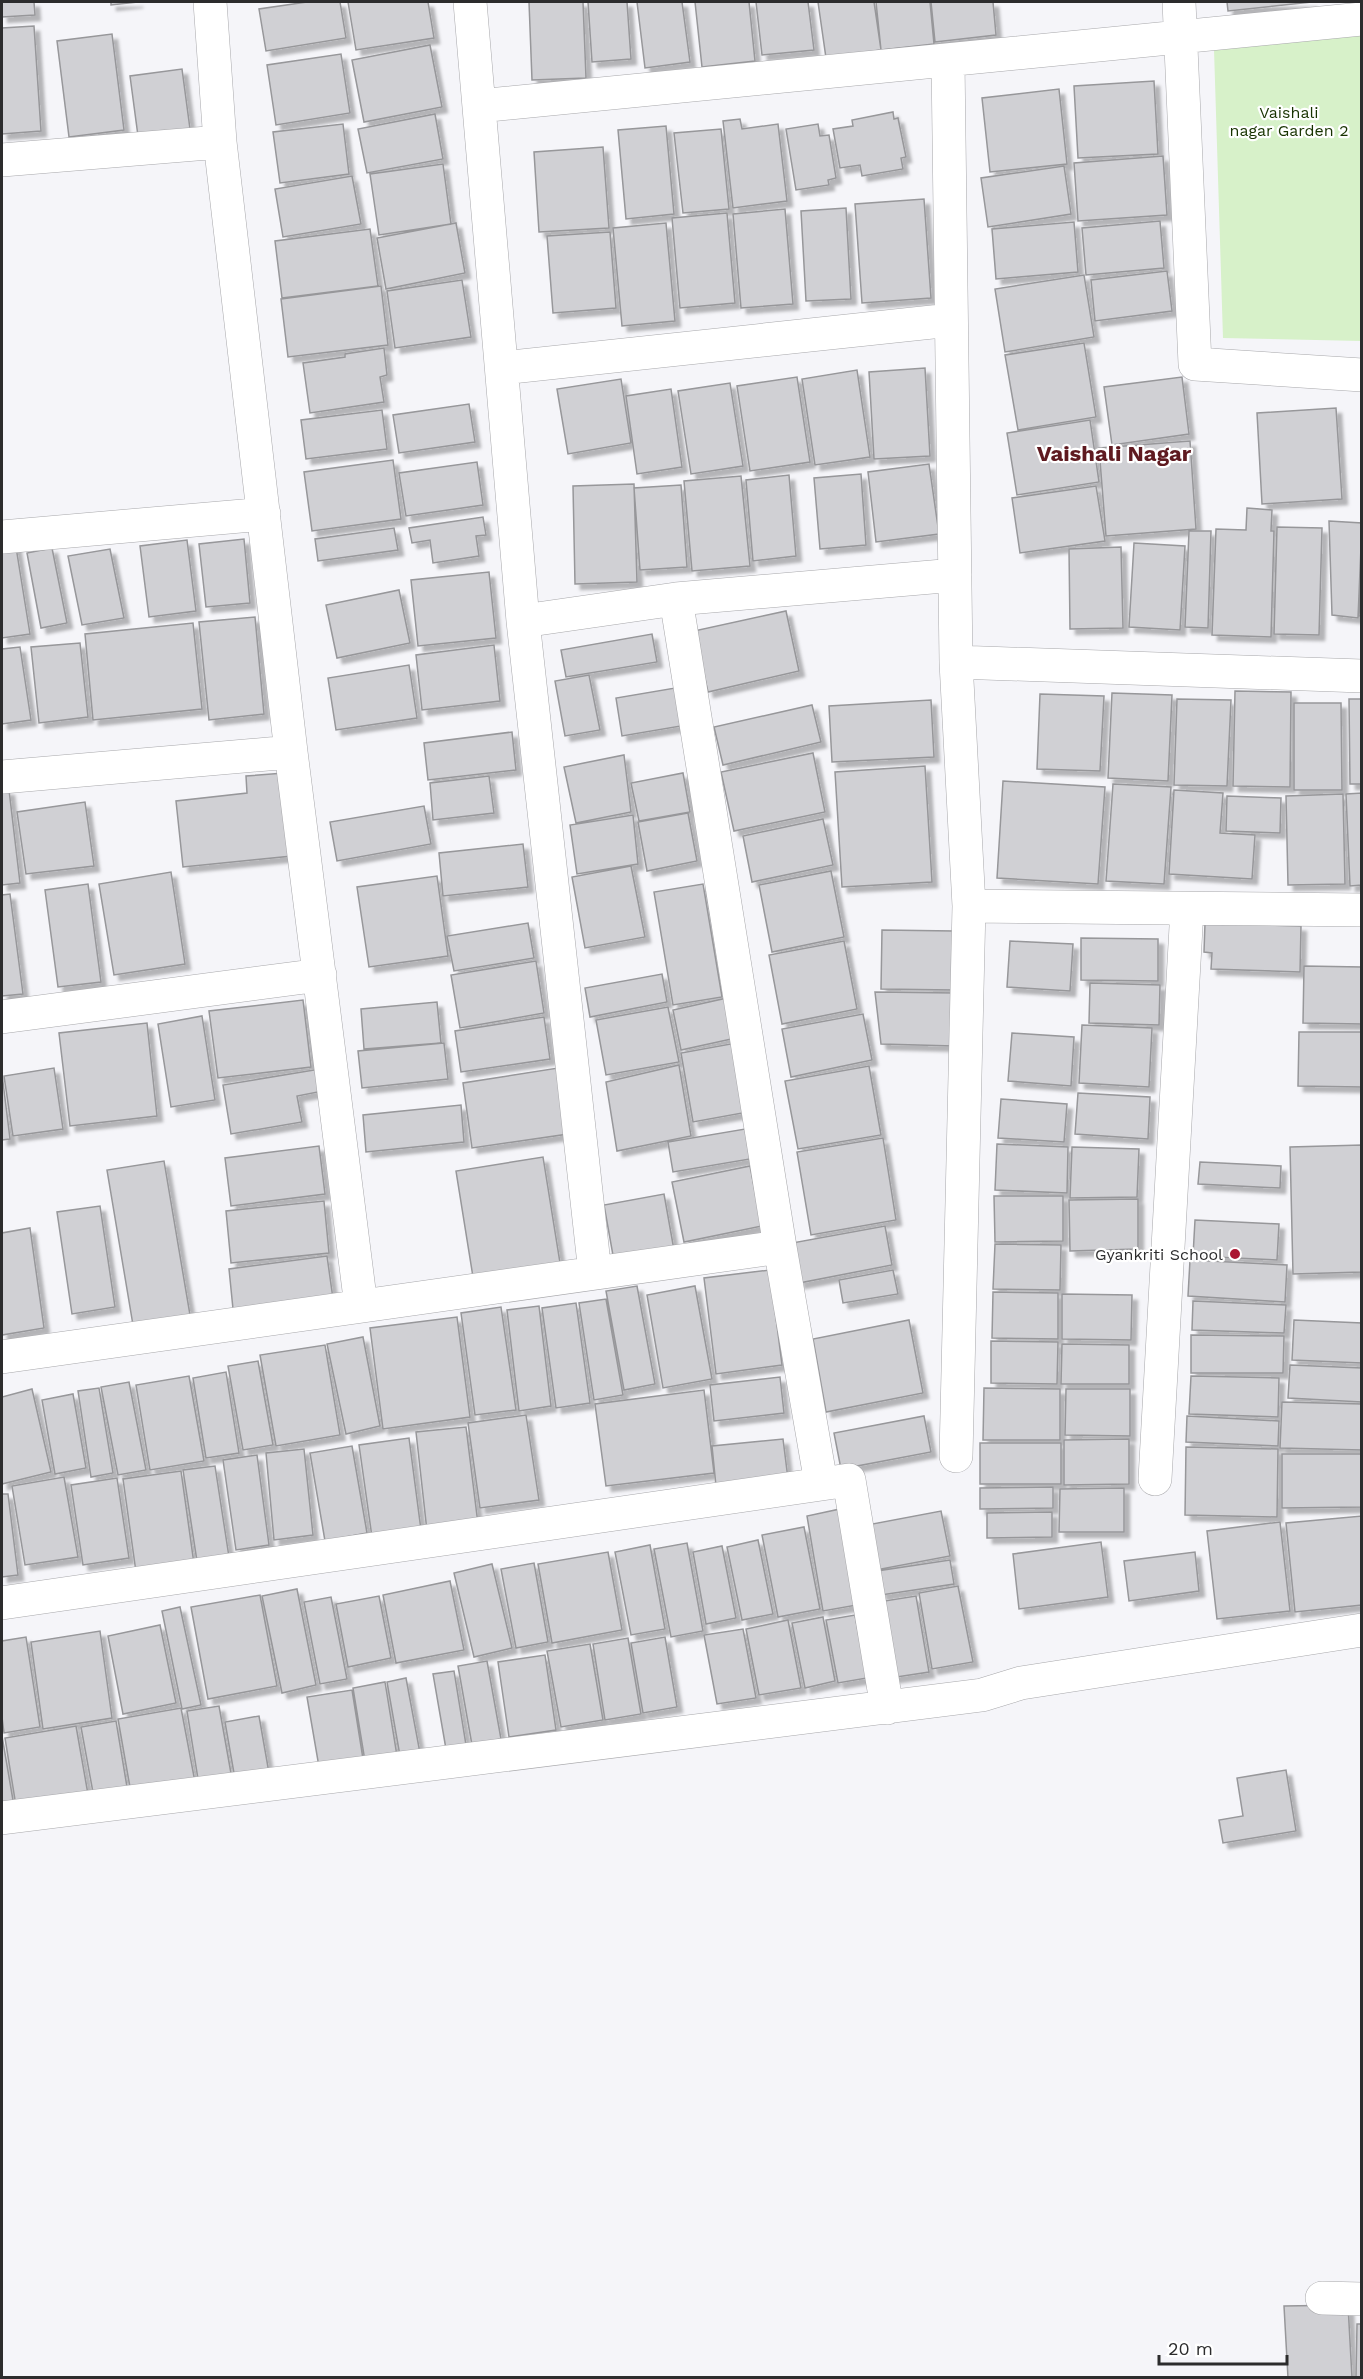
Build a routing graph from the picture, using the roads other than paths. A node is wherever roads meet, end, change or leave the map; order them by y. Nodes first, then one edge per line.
1 (210, 2) edge
2 (470, 2) edge
3 (1179, 2) edge
4 (1362, 20) edge
5 (1182, 39) junction
6 (948, 61) junction
7 (479, 106) junction
8 (220, 142) junction
9 (2, 160) edge
10 (951, 320) junction
11 (502, 368) junction
12 (1362, 375) edge
13 (264, 514) junction
14 (2, 537) edge
15 (955, 575) junction
16 (676, 599) junction
17 (523, 621) junction
18 (956, 662) junction
19 (1362, 676) edge
20 (291, 752) junction
21 (2, 777) edge
22 (969, 906) junction
23 (1187, 909) junction
24 (1362, 910) edge
25 (320, 975) junction
26 (2, 1017) edge
27 (780, 1247) junction
28 (595, 1273) junction
29 (361, 1306) junction
30 (2, 1357) edge
31 (956, 1456) dead end
32 (1155, 1479) dead end
33 (821, 1483) junction
34 (2, 1604) edge
35 (1362, 1630) edge
36 (887, 1708) junction
37 (2, 1818) edge
38 (1322, 2298) dead end
39 (1362, 2299) edge

1 - 8 street
2 - 7 street
3 - 5 street
4 - 5 street
5 - 6 street
5 - 12 street
6 - 7 street
6 - 10 street
7 - 11 street
8 - 9 street
8 - 13 street
10 - 11 street
10 - 15 street
11 - 17 street
13 - 14 street
13 - 20 street
15 - 16 street
15 - 18 street
16 - 17 street
16 - 27 street
17 - 28 street
18 - 19 street
18 - 22 street
20 - 21 street
20 - 25 street
22 - 23 street
22 - 31 street
23 - 24 street
23 - 32 street
25 - 26 street
25 - 29 street
27 - 28 street
27 - 33 street
28 - 29 street
29 - 30 street
33 - 34 street
33 - 36 street
35 - 36 street
36 - 37 street
38 - 39 street

